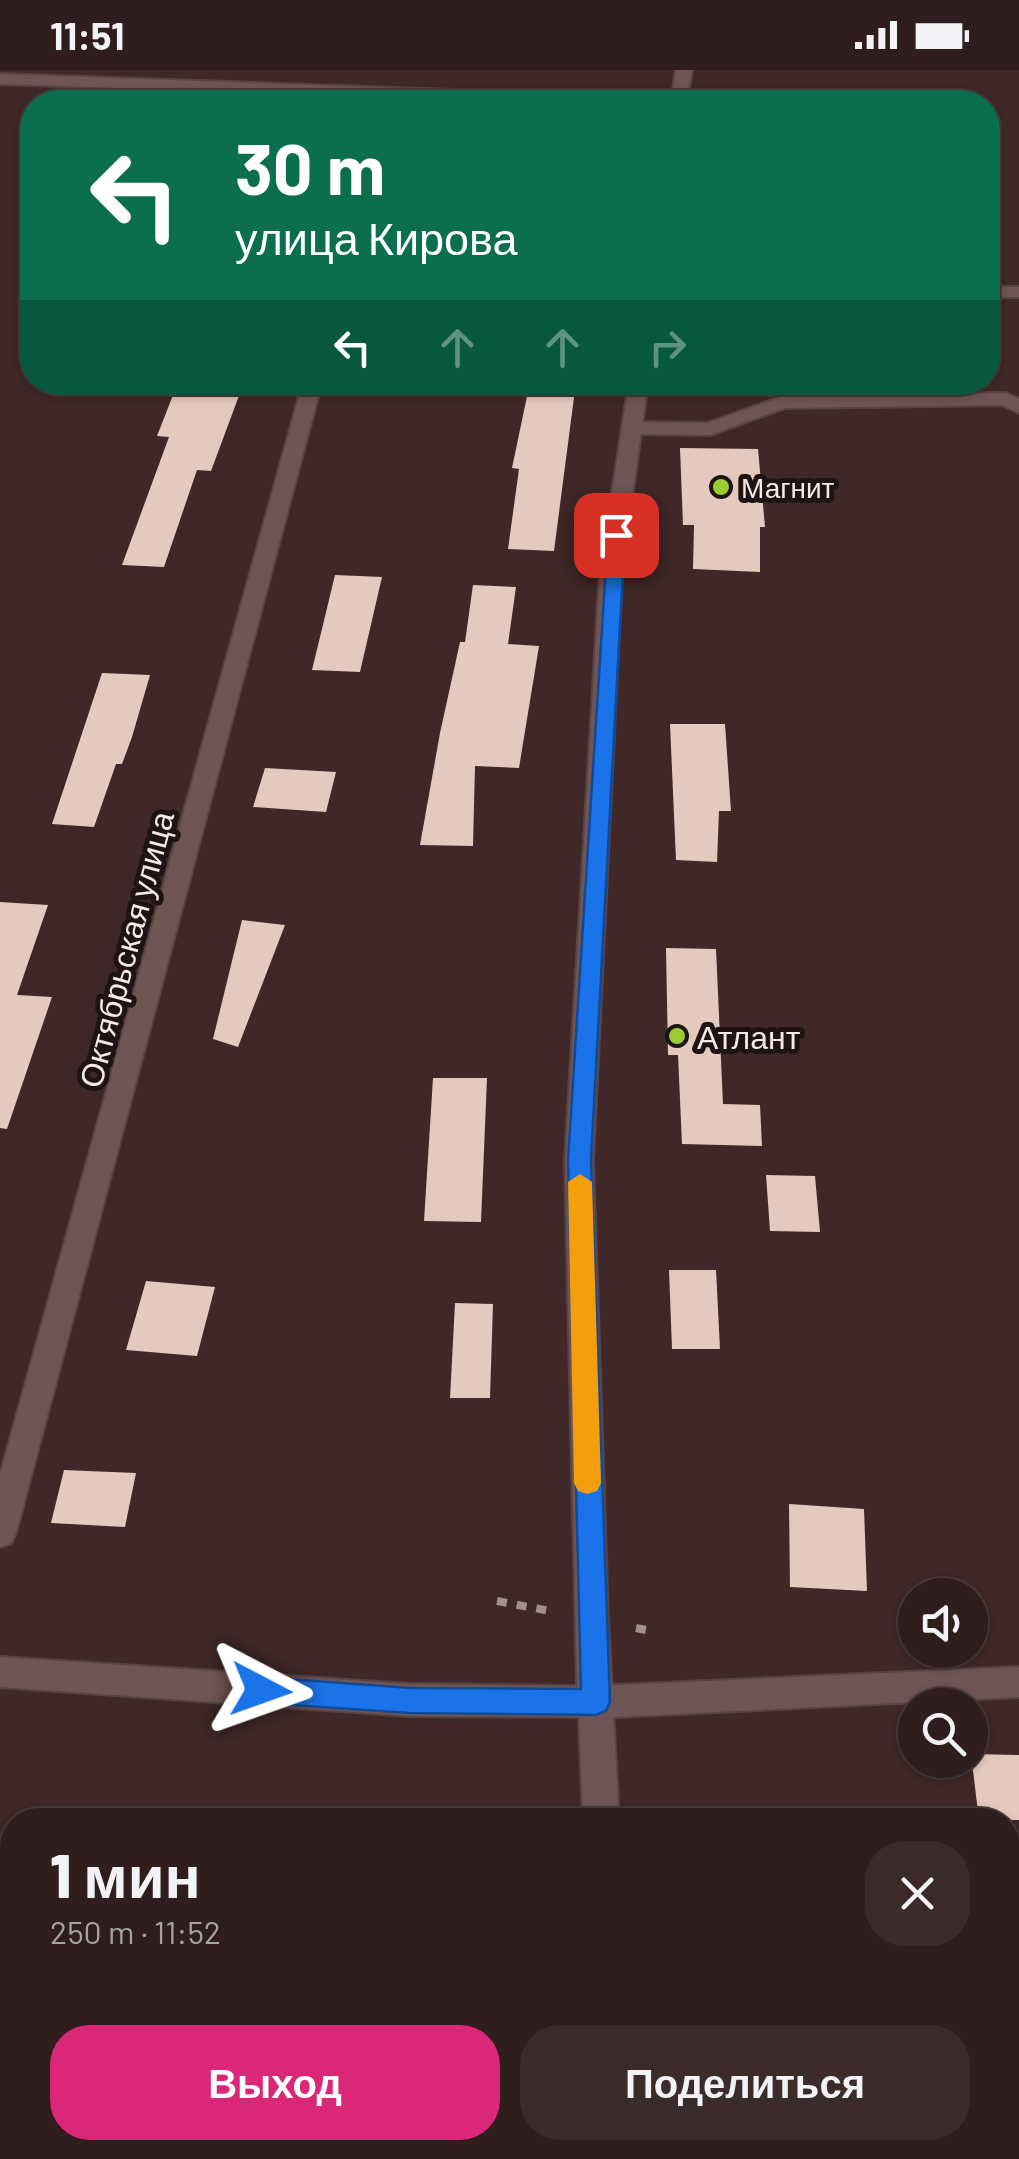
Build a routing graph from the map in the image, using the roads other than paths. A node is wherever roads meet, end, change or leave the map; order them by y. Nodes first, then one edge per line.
1 (0, 78) edge
2 (260, 90) edge
3 (308, 395) edge
4 (637, 395) edge
5 (1019, 407) edge
6 (632, 428) junction
7 (0, 1533) edge
8 (0, 1672) edge
9 (1019, 1682) edge
10 (596, 1702) junction
11 (600, 1808) edge

1 - 2 street
3 - 7 street, Октябрьская улица
4 - 6 street
5 - 6 street
6 - 10 street
8 - 10 street
9 - 10 street
10 - 11 street

